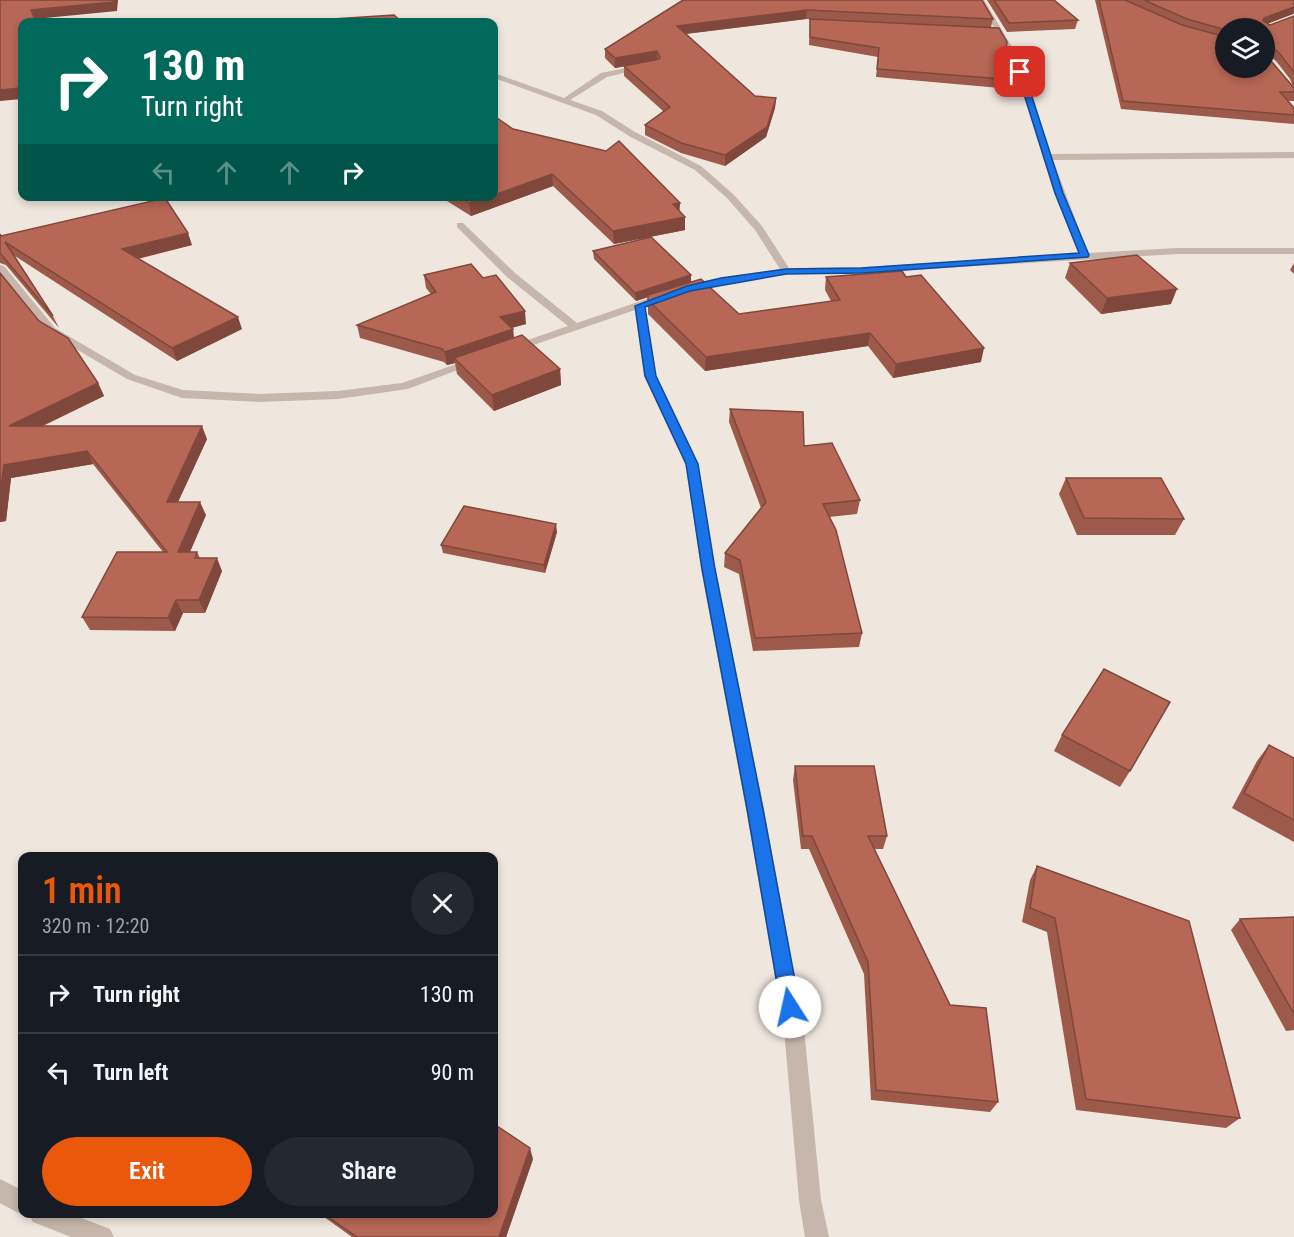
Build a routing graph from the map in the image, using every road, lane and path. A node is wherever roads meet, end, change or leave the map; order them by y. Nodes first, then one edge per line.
1 (981, 0) edge
2 (988, 31) edge
3 (999, 32) junction
4 (655, 64) edge
5 (498, 77) edge
6 (564, 100) junction
7 (1294, 155) edge
8 (1047, 157) junction
9 (460, 225) dead end
10 (1294, 251) edge
11 (1084, 255) junction
12 (0, 268) edge
13 (786, 272) junction
14 (640, 306) junction
15 (576, 327) junction
16 (0, 1190) edge
17 (18, 1201) edge
18 (52, 1218) edge
19 (102, 1237) edge
20 (817, 1237) edge

1 - 3 street
2 - 3 street
3 - 8 street
4 - 6 street
5 - 6 street
6 - 13 street
7 - 8 street
8 - 11 street
9 - 15 street
10 - 11 street
11 - 13 street
12 - 15 street
13 - 14 street
14 - 15 street
14 - 20 street
16 - 17 street
18 - 19 street

